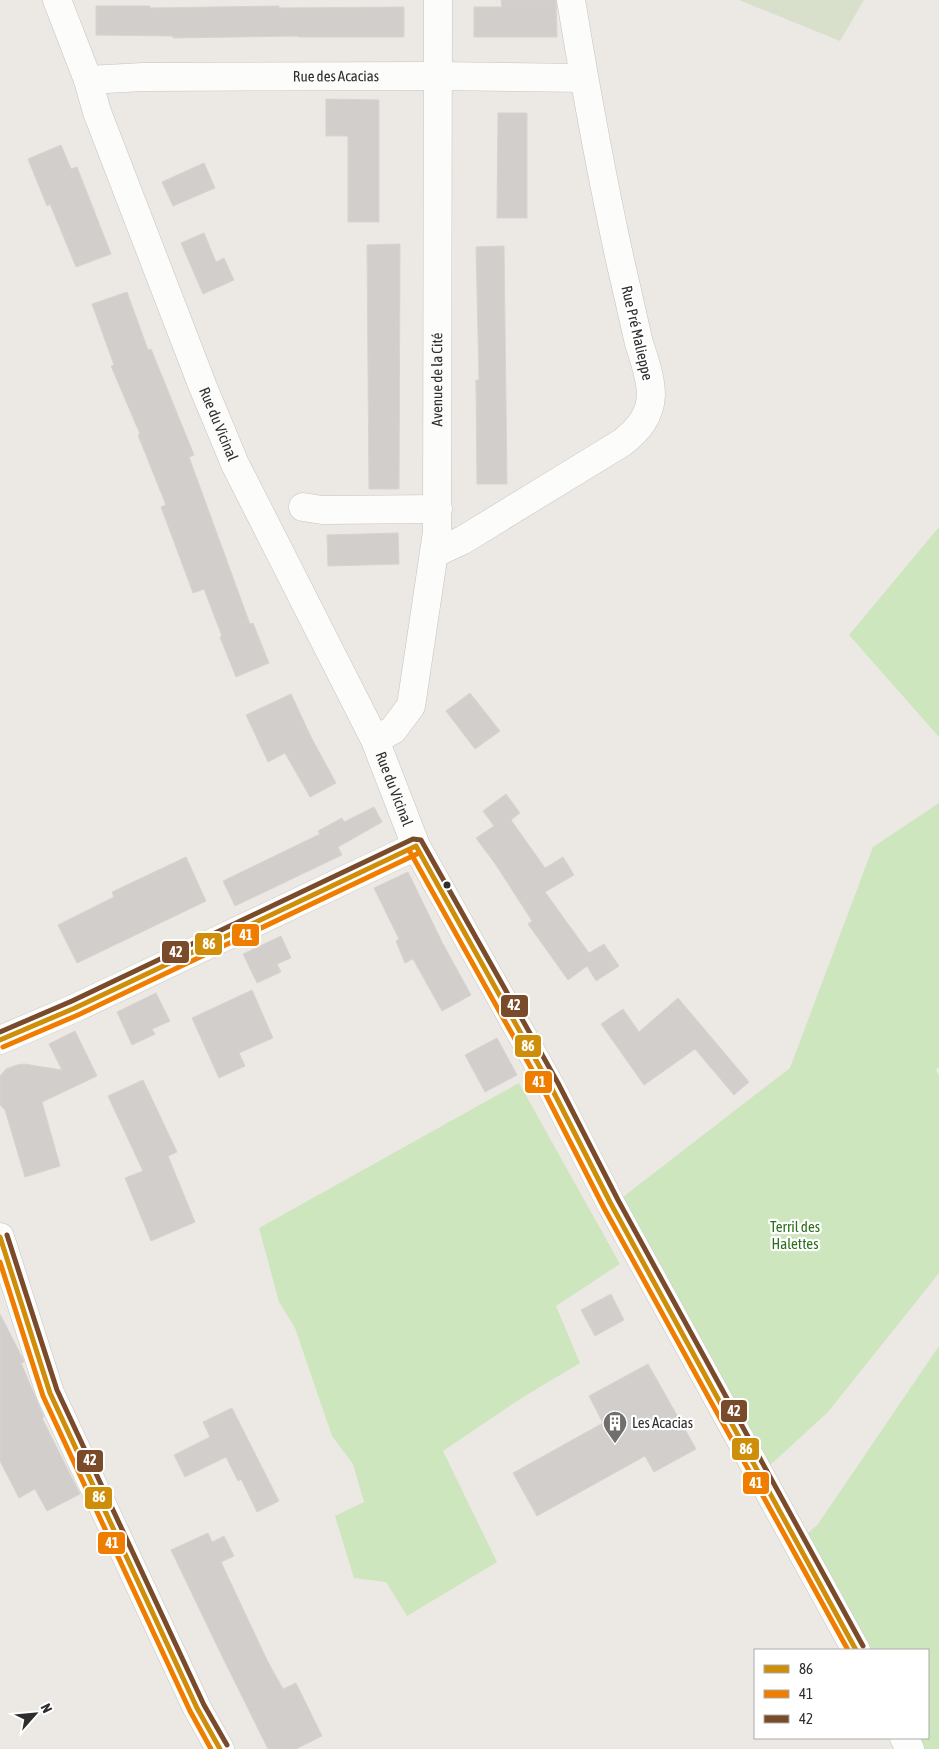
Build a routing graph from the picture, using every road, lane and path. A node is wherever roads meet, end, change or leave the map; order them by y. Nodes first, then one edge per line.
1 (57, 0) edge
2 (438, 0) edge
3 (571, 0) edge
4 (438, 76) junction
5 (583, 78) junction
6 (88, 80) junction
7 (303, 508) dead end
8 (438, 510) junction
9 (435, 553) junction
10 (375, 740) junction
11 (416, 846) junction
12 (0, 1040) edge
13 (0, 1237) edge
14 (855, 1649) edge
15 (220, 1749) edge

1 - 6 street, Rue du Vicinal
2 - 4 street, Avenue de la Cité
3 - 5 street, Rue Pré Malieppe
4 - 5 street, Rue des Acacias
4 - 6 street, Rue des Acacias
4 - 8 street, Avenue de la Cité
5 - 9 street, Rue Pré Malieppe
6 - 10 street, Rue du Vicinal
7 - 8 street
8 - 9 street, Avenue de la Cité
9 - 10 street, Avenue de la Cité
10 - 11 street, Rue du Vicinal
11 - 12 street
11 - 14 street, Rue du Vicinal
13 - 15 street

